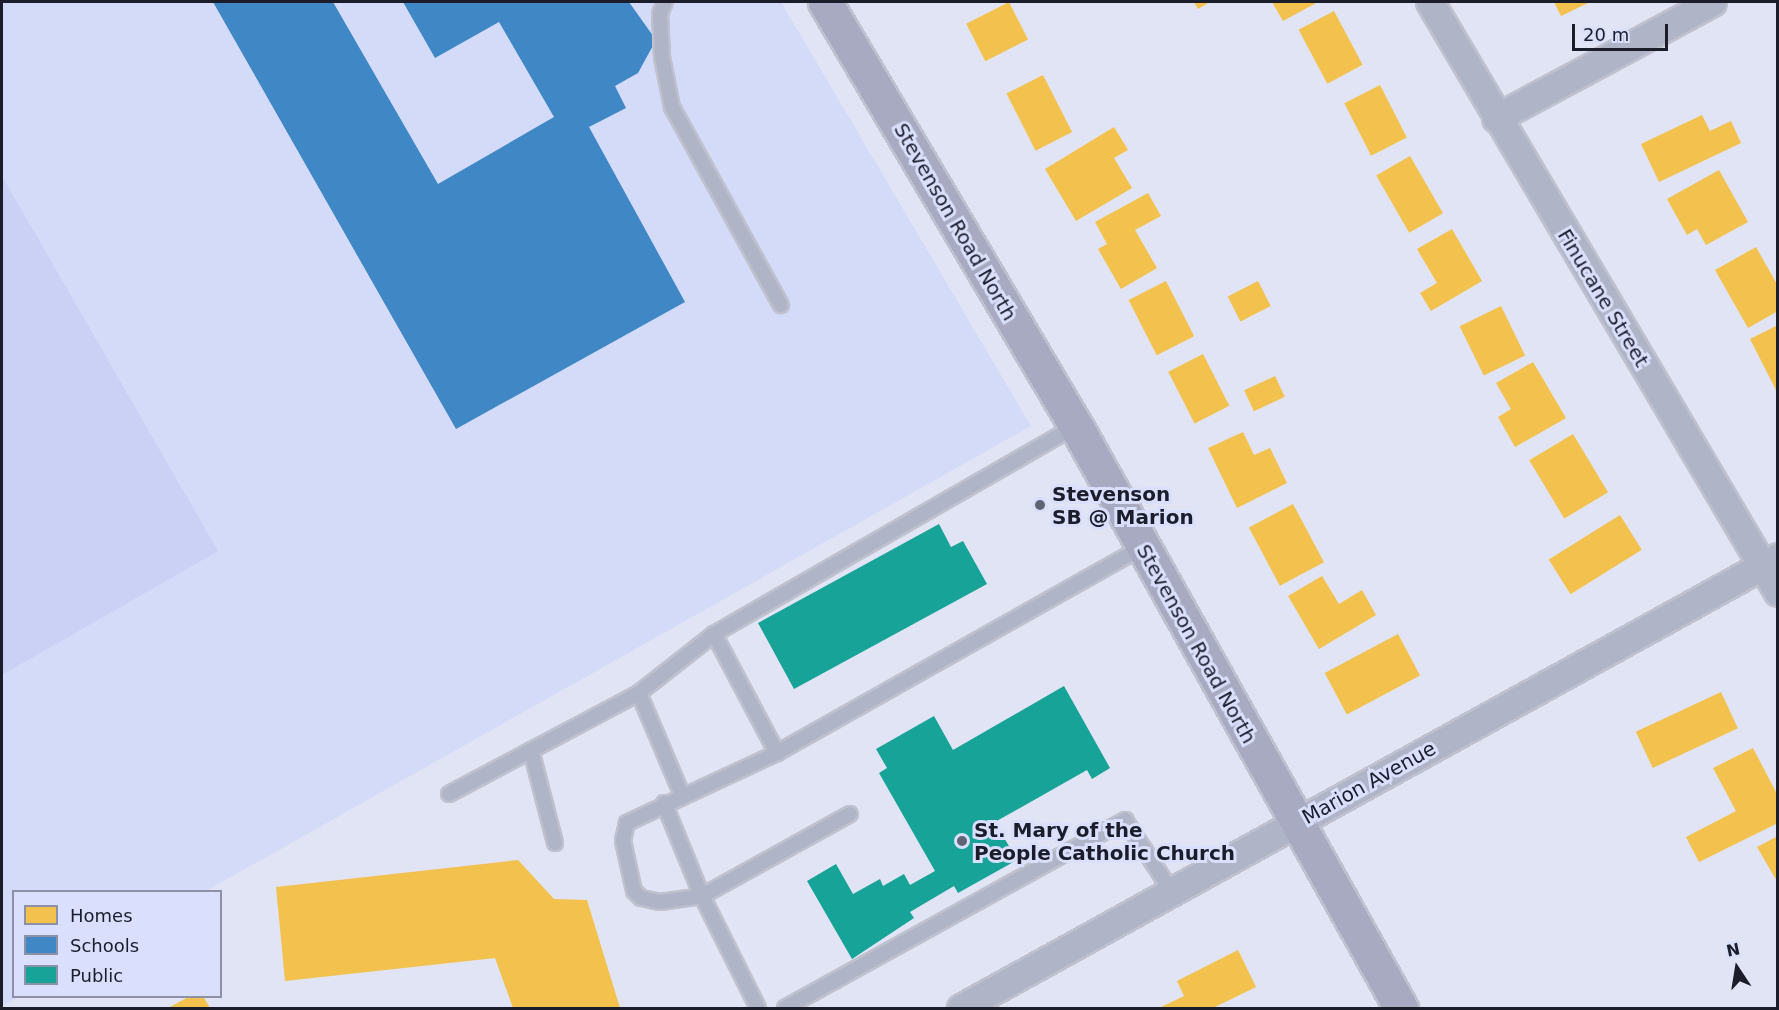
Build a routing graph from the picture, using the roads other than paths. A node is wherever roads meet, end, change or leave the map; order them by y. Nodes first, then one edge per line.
1 (665, 2) edge
2 (825, 2) edge
3 (1430, 2) edge
4 (1712, 2) edge
5 (1496, 118) junction
6 (781, 305) dead end
7 (1076, 426) junction
8 (1143, 547) junction
9 (1770, 561) edge
10 (1778, 592) edge
11 (714, 634) junction
12 (639, 693) junction
13 (531, 750) junction
14 (777, 753) junction
15 (449, 794) dead end
16 (682, 795) junction
17 (664, 803) junction
18 (850, 814) dead end
19 (1295, 824) junction
20 (555, 843) dead end
21 (1172, 892) junction
22 (702, 896) junction
23 (758, 1008) edge
24 (785, 1008) edge
25 (961, 1008) edge
26 (1401, 1008) edge

1 - 6 lane
2 - 7 main road, Stevenson Road North
3 - 5 street, Finucane Street
4 - 5 street
5 - 9 street, Finucane Street
7 - 8 main road, Stevenson Road North
7 - 11 lane
8 - 14 lane
8 - 19 main road, Stevenson Road North
9 - 10 street, Finucane Street
9 - 19 street, Marion Avenue
11 - 12 lane
11 - 14 lane
12 - 13 lane
12 - 16 lane
13 - 15 lane
13 - 20 lane
14 - 16 lane
16 - 17 lane
17 - 22 lane
17 - 22 lane
18 - 22 lane
19 - 21 street, Marion Avenue
19 - 26 main road, Stevenson Road North
21 - 24 lane
21 - 25 street, Marion Avenue
22 - 23 lane

